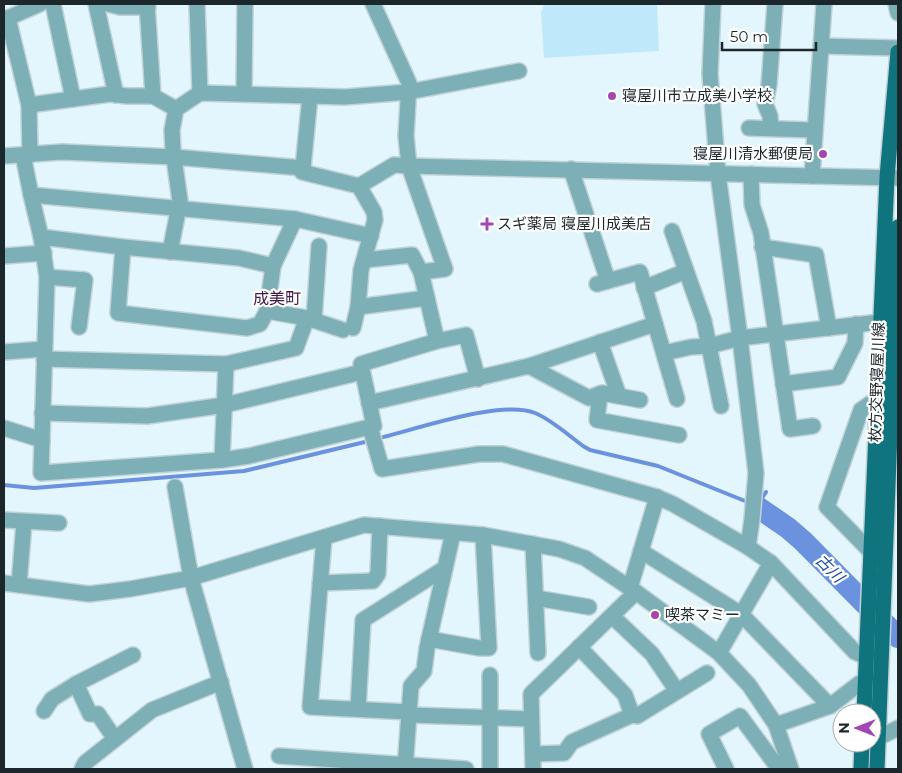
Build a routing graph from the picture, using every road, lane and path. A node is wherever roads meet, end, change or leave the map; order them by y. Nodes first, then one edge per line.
1 (40, 4) edge
2 (53, 4) edge
3 (96, 4) edge
4 (108, 4) edge
5 (197, 4) edge
6 (245, 4) edge
7 (373, 4) edge
8 (713, 4) edge
9 (775, 4) edge
10 (824, 4) edge
11 (896, 4) edge
12 (147, 5) edge
13 (898, 13) edge
14 (6, 18) edge
15 (821, 46) junction
16 (898, 48) edge
17 (898, 52) edge
18 (519, 71) dead end
19 (408, 92) junction
20 (200, 93) junction
21 (244, 93) junction
22 (116, 95) junction
23 (152, 96) junction
24 (310, 96) junction
25 (73, 99) junction
26 (29, 105) junction
27 (176, 109) junction
28 (749, 128) dead end
29 (770, 128) junction
30 (814, 130) junction
31 (27, 155) junction
32 (4, 156) edge
33 (174, 157) junction
34 (409, 166) junction
35 (571, 169) junction
36 (302, 172) dead end
37 (718, 174) junction
38 (751, 174) junction
39 (812, 176) junction
40 (893, 178) edge
41 (359, 186) junction
42 (31, 195) junction
43 (178, 209) junction
44 (295, 219) junction
45 (898, 227) edge
46 (672, 231) dead end
47 (371, 236) junction
48 (42, 237) junction
49 (319, 246) dead end
50 (123, 247) junction
51 (762, 247) junction
52 (170, 252) junction
53 (44, 253) junction
54 (4, 256) edge
55 (365, 260) junction
56 (273, 266) junction
57 (686, 271) junction
58 (422, 272) junction
59 (47, 277) junction
60 (644, 288) junction
61 (428, 298) junction
62 (358, 307) junction
63 (268, 311) junction
64 (310, 319) junction
65 (880, 322) junction
66 (655, 324) junction
67 (856, 324) junction
68 (79, 327) dead end
69 (829, 328) junction
70 (775, 334) junction
71 (740, 338) junction
72 (437, 341) junction
73 (600, 342) junction
74 (709, 346) junction
75 (4, 352) edge
76 (664, 353) junction
77 (44, 354) junction
78 (226, 364) junction
79 (529, 366) junction
80 (362, 372) junction
81 (478, 379) junction
82 (895, 382) edge
83 (783, 384) junction
84 (600, 394) junction
85 (619, 396) junction
86 (677, 399) dead end
87 (877, 399) junction
88 (640, 400) dead end
89 (369, 403) junction
90 (224, 405) junction
91 (721, 406) dead end
92 (42, 413) junction
93 (813, 426) dead end
94 (4, 428) edge
95 (371, 428) junction
96 (679, 435) dead end
97 (42, 440) junction
98 (222, 460) junction
99 (894, 482) edge
100 (175, 487) dead end
101 (657, 497) junction
102 (4, 520) edge
103 (24, 522) junction
104 (59, 523) dead end
105 (380, 526) junction
106 (892, 527) edge
107 (453, 532) junction
108 (483, 535) junction
109 (324, 538) junction
110 (533, 544) junction
111 (748, 547) junction
112 (642, 551) junction
113 (871, 552) junction
114 (770, 563) junction
115 (445, 568) junction
116 (191, 578) junction
117 (4, 583) edge
118 (320, 583) junction
119 (19, 585) junction
120 (633, 590) junction
121 (536, 598) junction
122 (588, 607) dead end
123 (741, 614) junction
124 (612, 616) junction
125 (429, 639) junction
126 (579, 647) junction
127 (538, 653) dead end
128 (719, 653) junction
129 (133, 655) dead end
130 (866, 657) junction
131 (707, 673) dead end
132 (490, 675) dead end
133 (221, 682) junction
134 (76, 684) junction
135 (865, 684) junction
136 (677, 692) junction
137 (864, 703) edge
138 (879, 703) edge
139 (830, 706) junction
140 (358, 709) junction
141 (44, 711) dead end
142 (409, 714) junction
143 (632, 715) junction
144 (490, 718) junction
145 (532, 719) junction
146 (776, 725) junction
147 (898, 728) edge
148 (882, 736) edge
149 (115, 739) junction
150 (862, 753) edge
151 (878, 753) edge
152 (532, 754) junction
153 (279, 756) dead end
154 (405, 766) edge
155 (82, 769) edge
156 (245, 769) edge
157 (466, 769) edge
158 (490, 769) edge
159 (533, 769) edge
160 (726, 769) edge
161 (778, 769) edge
162 (791, 769) edge
163 (862, 769) edge
164 (877, 769) edge

1 - 14 street
2 - 25 street
3 - 22 street
4 - 12 street
5 - 20 street
6 - 21 street
7 - 19 street
8 - 37 street
9 - 29 street
10 - 15 street
11 - 13 street
12 - 23 street
14 - 26 street
15 - 16 street
15 - 30 street
17 - 40 main road, 枚方交野寝屋川線
18 - 19 street
19 - 24 street
19 - 34 street
20 - 21 street
20 - 27 street
21 - 24 street
22 - 23 street
22 - 25 street
23 - 27 street
24 - 33 street
25 - 26 street
26 - 31 street
27 - 33 street
28 - 29 street
29 - 30 street
30 - 39 street
31 - 32 street
31 - 33 street
31 - 42 street
33 - 43 street
34 - 35 street
34 - 41 street
34 - 58 street
35 - 37 street
35 - 60 street
36 - 41 street
37 - 38 street
37 - 71 street
38 - 39 street
38 - 51 street
39 - 40 street
40 - 65 main road, 枚方交野寝屋川線
41 - 47 street
42 - 43 street
42 - 48 street
43 - 44 street
43 - 52 street
44 - 47 street
44 - 56 street
45 - 82 main road, 枚方交野寝屋川線
46 - 57 street
47 - 55 street
48 - 50 street
48 - 53 street
49 - 64 street
50 - 52 street
50 - 63 street
51 - 69 street
51 - 70 street
52 - 56 street
53 - 54 street
53 - 59 street
55 - 58 street
55 - 62 street
56 - 63 street
57 - 60 street
57 - 74 street
58 - 61 street
59 - 68 street
59 - 77 street
60 - 66 street
61 - 62 street
61 - 72 street
62 - 64 street
63 - 64 street
64 - 78 street
65 - 67 street
65 - 87 main road, 枚方交野寝屋川線
66 - 73 street
66 - 76 street
67 - 69 street
67 - 83 street
69 - 70 street
70 - 71 street
70 - 83 street
71 - 74 street
71 - 111 street
72 - 80 street
72 - 81 street
73 - 79 street
73 - 85 street
74 - 76 street
74 - 91 street
75 - 77 street
76 - 86 street
77 - 78 street
77 - 92 street
78 - 90 street
79 - 81 street
79 - 84 street
80 - 89 street
80 - 90 street
81 - 89 street
82 - 99 main road, 枚方交野寝屋川線
83 - 93 street
84 - 85 street
84 - 96 street
85 - 88 street
87 - 113 main road, 枚方交野寝屋川線
87 - 113 street
89 - 95 street
90 - 92 street
90 - 98 street
92 - 97 street
94 - 97 street
95 - 98 street
95 - 101 street
97 - 98 street
99 - 106 main road, 枚方交野寝屋川線
100 - 116 street
101 - 111 street
101 - 112 street
102 - 103 street
103 - 104 street
103 - 119 street
105 - 107 street
105 - 109 street
105 - 118 street
106 - 138 main road, 枚方交野寝屋川線
107 - 108 street
107 - 115 street
108 - 110 street
108 - 125 street
109 - 116 street
109 - 118 street
110 - 120 street
110 - 121 street
111 - 114 street
112 - 120 street
112 - 123 street
113 - 130 main road, 枚方交野寝屋川線
114 - 123 street
114 - 130 street
115 - 125 street
115 - 140 street
116 - 119 street
116 - 133 street
117 - 119 street
118 - 140 street
120 - 124 street
120 - 128 street
121 - 122 street
121 - 127 street
123 - 128 street
123 - 139 street
124 - 126 street
124 - 136 street
125 - 142 street
126 - 143 street
126 - 145 street
128 - 146 street
129 - 134 street
130 - 135 main road, 枚方交野寝屋川線
131 - 136 street
132 - 144 street
133 - 149 street
133 - 156 street
134 - 141 street
134 - 149 street
135 - 137 main road, 枚方交野寝屋川線
135 - 139 street
136 - 143 street
139 - 146 street
140 - 142 street
142 - 144 street
142 - 154 street
143 - 152 street
144 - 145 street
144 - 158 street
145 - 152 street
146 - 162 street
147 - 148 street
149 - 155 street
150 - 163 main road
151 - 164 main road, 枚方交野寝屋川線
152 - 159 street
153 - 154 street
154 - 157 street
160 - 161 street

